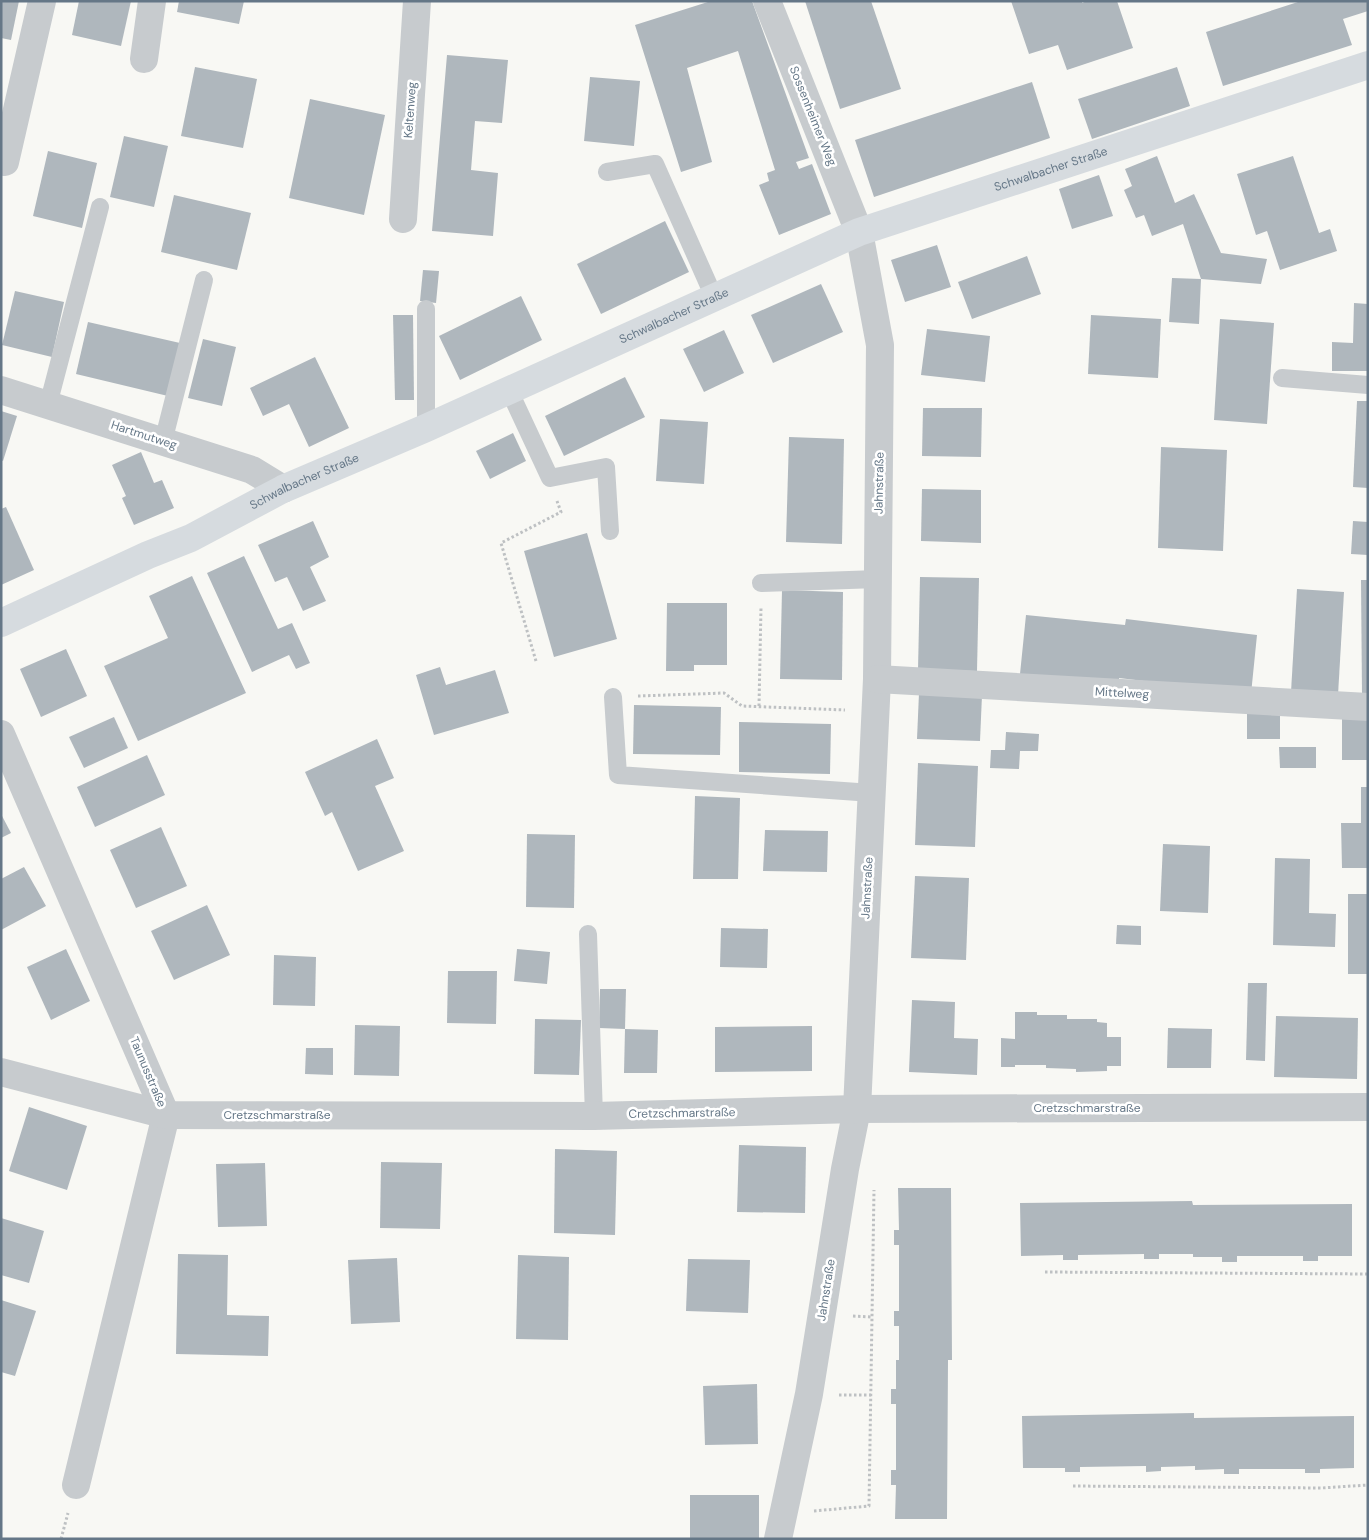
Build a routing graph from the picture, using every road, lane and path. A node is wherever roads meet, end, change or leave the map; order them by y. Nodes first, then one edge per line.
1 (42, 1) edge
2 (152, 1) edge
3 (417, 1) edge
4 (767, 1) edge
5 (144, 59) dead end
6 (1368, 65) edge
7 (5, 162) dead end
8 (607, 172) dead end
9 (100, 206) dead end
10 (403, 219) dead end
11 (859, 232) junction
12 (204, 280) dead end
13 (714, 298) junction
14 (426, 309) dead end
15 (1282, 378) dead end
16 (1368, 385) edge
17 (1, 390) edge
18 (509, 390) junction
19 (48, 405) junction
20 (426, 428) junction
21 (163, 442) junction
22 (550, 478) junction
23 (283, 489) junction
24 (610, 531) dead end
25 (878, 579) junction
26 (761, 583) joint
27 (1, 623) edge
28 (536, 661) dead end
29 (877, 679) junction
30 (613, 697) joint
31 (759, 706) junction
32 (1368, 707) edge
33 (876, 711) junction
34 (1, 734) edge
35 (872, 793) junction
36 (588, 934) dead end
37 (1, 1072) edge
38 (1368, 1107) edge
39 (857, 1109) junction
40 (166, 1115) junction
41 (594, 1116) junction
42 (845, 1169) junction
43 (1045, 1272) dead end
44 (1368, 1274) edge
45 (76, 1485) dead end
46 (1368, 1485) edge
47 (1073, 1486) dead end
48 (780, 1527) edge

1 - 7 street
2 - 5 street
3 - 10 street, Keltenweg
4 - 11 street, Sossenheimer Weg
6 - 11 street, Schwalbacher Straße
8 - 13 lane
9 - 19 lane
11 - 13 street, Schwalbacher Straße
11 - 25 street, Jahnstraße
12 - 21 lane
13 - 18 street, Schwalbacher Straße
14 - 20 lane
15 - 16 lane
17 - 19 street, Hartmutweg
18 - 20 street, Schwalbacher Straße
18 - 22 lane
19 - 21 street, Hartmutweg
20 - 23 street, Schwalbacher Straße
21 - 23 street, Hartmutweg
22 - 24 lane
22 - 28 path
23 - 27 street, Schwalbacher Straße
25 - 26 lane
25 - 29 street, Jahnstraße
26 - 31 path
29 - 32 street, Mittelweg
29 - 33 street, Jahnstraße
30 - 31 path
30 - 35 lane
31 - 33 path
33 - 35 street, Jahnstraße
34 - 40 street, Taunusstraße
35 - 39 street, Jahnstraße
36 - 41 lane
37 - 40 street, Cretzschmarstraße
38 - 39 street, Cretzschmarstraße
39 - 41 street, Cretzschmarstraße
39 - 42 street, Jahnstraße
40 - 41 street, Cretzschmarstraße
40 - 45 street, Taunusstraße
42 - 48 street, Jahnstraße
42 - 48 path
43 - 44 path
46 - 47 path

